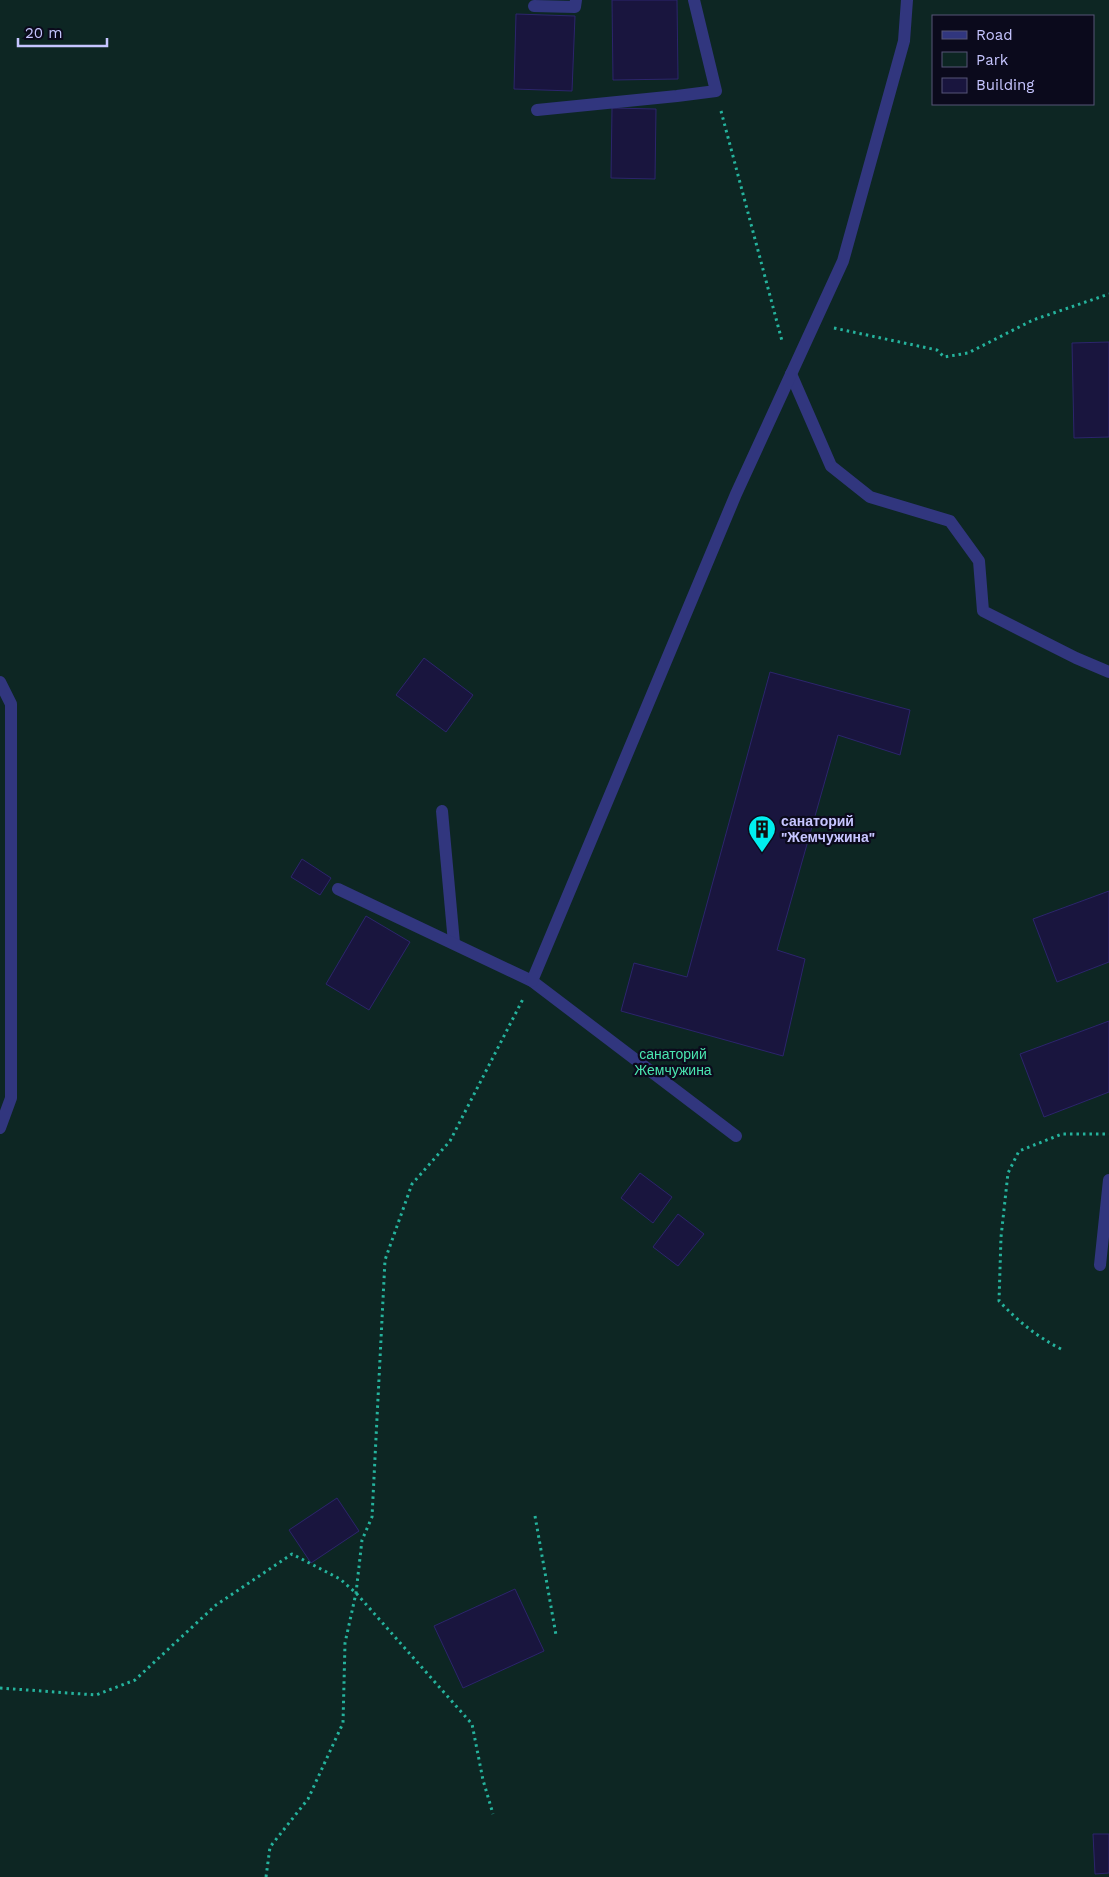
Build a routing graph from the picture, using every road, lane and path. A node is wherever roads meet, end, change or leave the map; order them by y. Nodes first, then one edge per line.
1 (576, 0) edge
2 (694, 0) edge
3 (907, 0) edge
4 (534, 6) dead end
5 (716, 90) junction
6 (537, 110) dead end
7 (1109, 294) edge
8 (814, 324) junction
9 (790, 374) junction
10 (1109, 672) edge
11 (0, 682) edge
12 (442, 811) dead end
13 (338, 889) dead end
14 (454, 943) junction
15 (532, 980) junction
16 (0, 1128) edge
17 (1109, 1134) edge
18 (736, 1136) dead end
19 (1109, 1180) edge
20 (1100, 1265) dead end
21 (1061, 1349) dead end
22 (535, 1516) dead end
23 (356, 1593) junction
24 (556, 1635) dead end
25 (0, 1688) edge
26 (493, 1814) dead end
27 (266, 1877) edge

1 - 4 street
2 - 5 street
3 - 8 street
5 - 6 street
5 - 9 path
7 - 8 path
8 - 9 street
9 - 10 street
9 - 15 street
11 - 16 street
12 - 14 street
13 - 14 street
14 - 15 street
15 - 18 street
15 - 23 path
17 - 21 path
19 - 20 street
22 - 24 path
23 - 25 path
23 - 26 path
23 - 27 path

